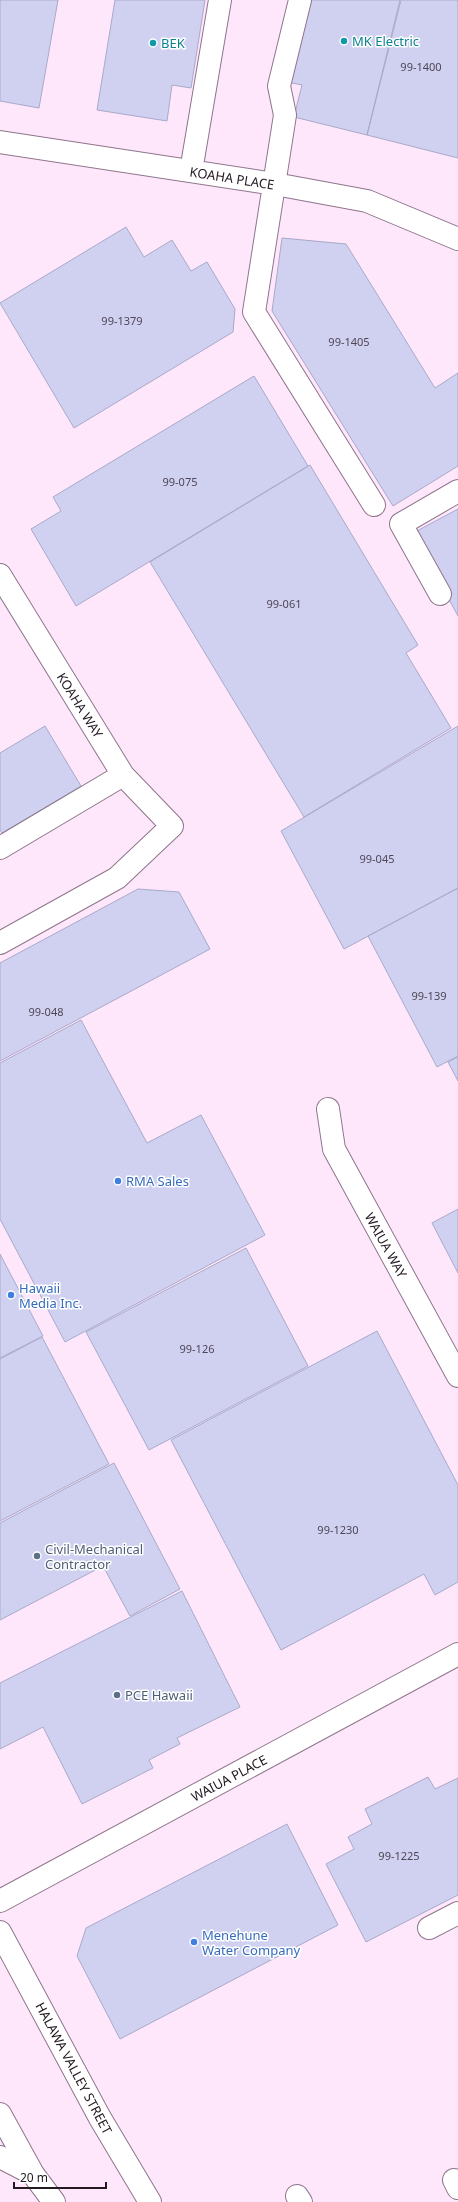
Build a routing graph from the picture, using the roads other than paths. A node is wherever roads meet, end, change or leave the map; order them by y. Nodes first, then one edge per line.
1 (220, 0) edge
2 (300, 0) edge
3 (0, 142) edge
4 (191, 171) junction
5 (275, 184) junction
6 (458, 239) edge
7 (458, 491) edge
8 (374, 505) dead end
9 (0, 575) edge
10 (440, 594) dead end
11 (123, 775) junction
12 (0, 848) edge
13 (0, 943) edge
14 (328, 1109) dead end
15 (458, 1376) edge
16 (458, 1654) edge
17 (0, 1901) edge
18 (458, 1913) edge
19 (429, 1928) dead end
20 (0, 1932) edge
21 (0, 2114) edge
22 (0, 2157) edge
23 (33, 2174) junction
24 (54, 2202) edge
25 (150, 2202) edge

1 - 4 street
2 - 5 street
3 - 4 street, KOAHA PLACE
4 - 5 street, KOAHA PLACE
5 - 6 street, KOAHA PLACE
5 - 8 street
7 - 10 street
9 - 11 street, KOAHA WAY
11 - 12 street
11 - 13 street, KOAHA WAY
14 - 15 street, WAIUA WAY
16 - 17 street, WAIUA PLACE
18 - 19 street
20 - 25 street, HALAWA VALLEY STREET
21 - 23 street
22 - 23 street
23 - 24 street

